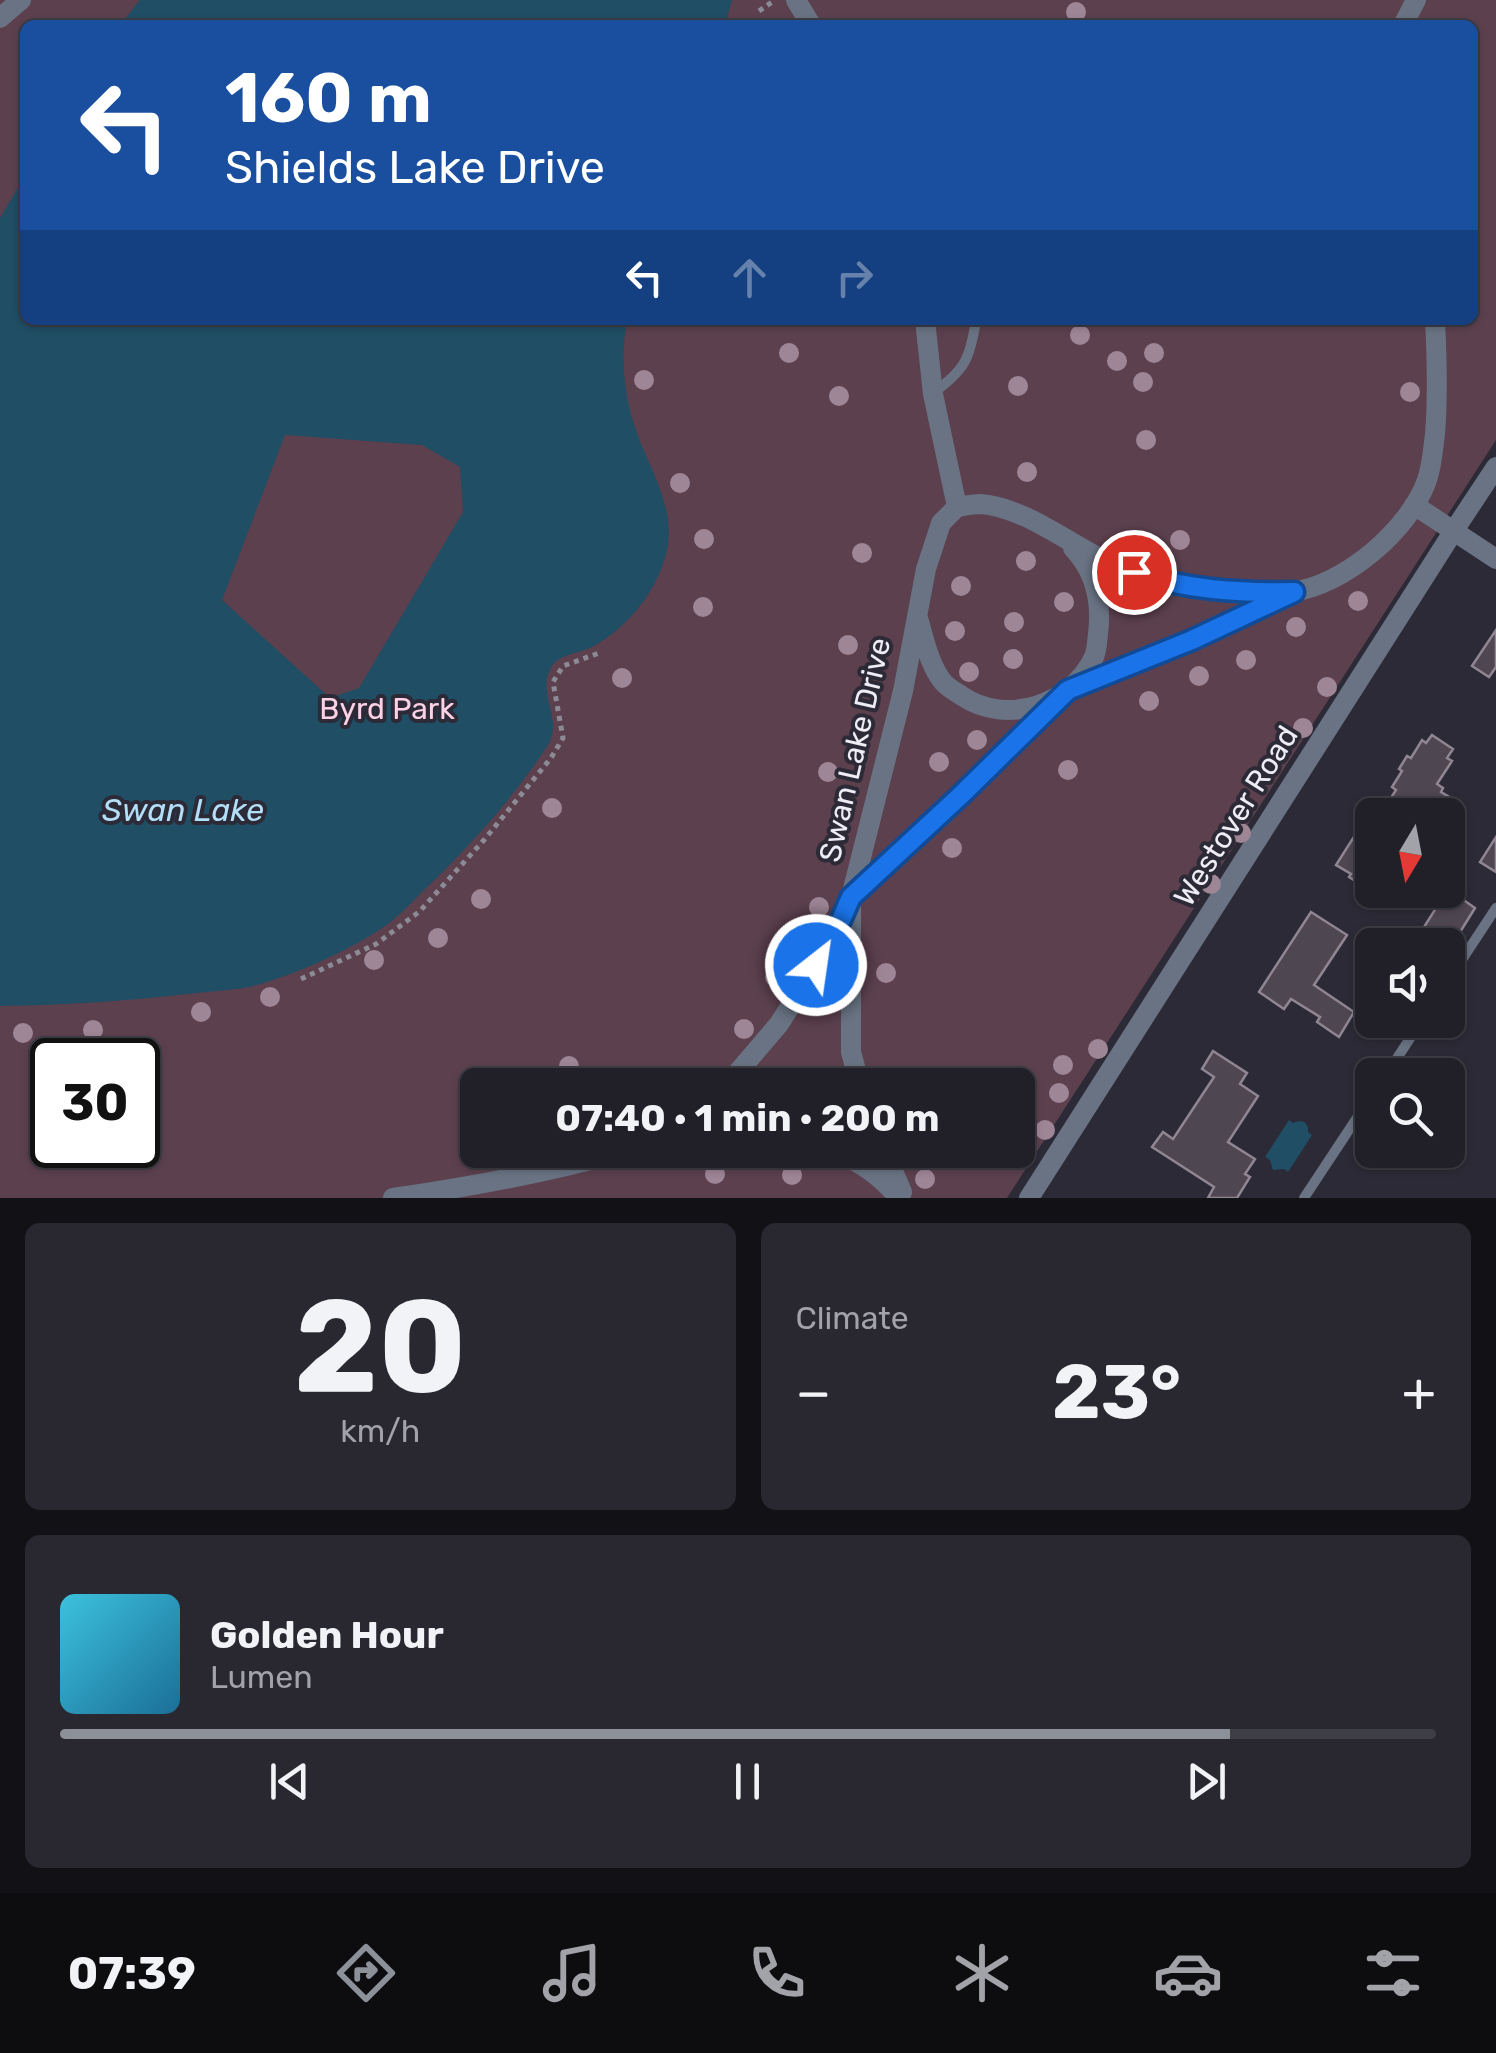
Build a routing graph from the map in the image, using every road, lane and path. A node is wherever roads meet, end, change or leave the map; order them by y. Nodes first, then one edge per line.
1 (21, 0) edge
2 (774, 0) edge
3 (759, 11) dead end
4 (0, 18) edge
5 (925, 325) edge
6 (975, 325) edge
7 (1436, 325) edge
8 (932, 394) junction
9 (1496, 468) edge
10 (1414, 505) junction
11 (957, 507) junction
12 (1453, 532) junction
13 (1065, 540) junction
14 (1496, 559) edge
15 (1294, 592) junction
16 (917, 616) junction
17 (599, 654) dead end
18 (1068, 690) junction
19 (851, 897) junction
20 (1496, 908) edge
21 (1465, 955) edge
22 (301, 979) dead end
23 (741, 1068) edge
24 (855, 1068) edge
25 (1355, 1121) edge
26 (554, 1168) edge
27 (867, 1168) edge
28 (891, 1168) edge
29 (393, 1198) edge
30 (902, 1198) edge
31 (1029, 1198) edge
32 (1304, 1198) edge

1 - 4 street
2 - 3 path
5 - 8 street
6 - 8 lane
7 - 10 street
8 - 11 street
9 - 12 street, Westover Road
10 - 12 street
10 - 15 street, Swan Lake Drive
11 - 13 street
11 - 16 street, Swan Lake Drive
12 - 14 street
12 - 31 street, Westover Road
13 - 15 street
13 - 18 street
15 - 18 street, Swan Lake Drive
16 - 18 street, Swan Lake Drive
16 - 19 street, Swan Lake Drive
17 - 22 path
18 - 19 street, Swan Lake Drive
19 - 23 street, Swan Lake Drive
19 - 24 street, Swan Lake Drive
20 - 21 lane
25 - 32 lane
26 - 29 street
27 - 30 street
28 - 30 street

